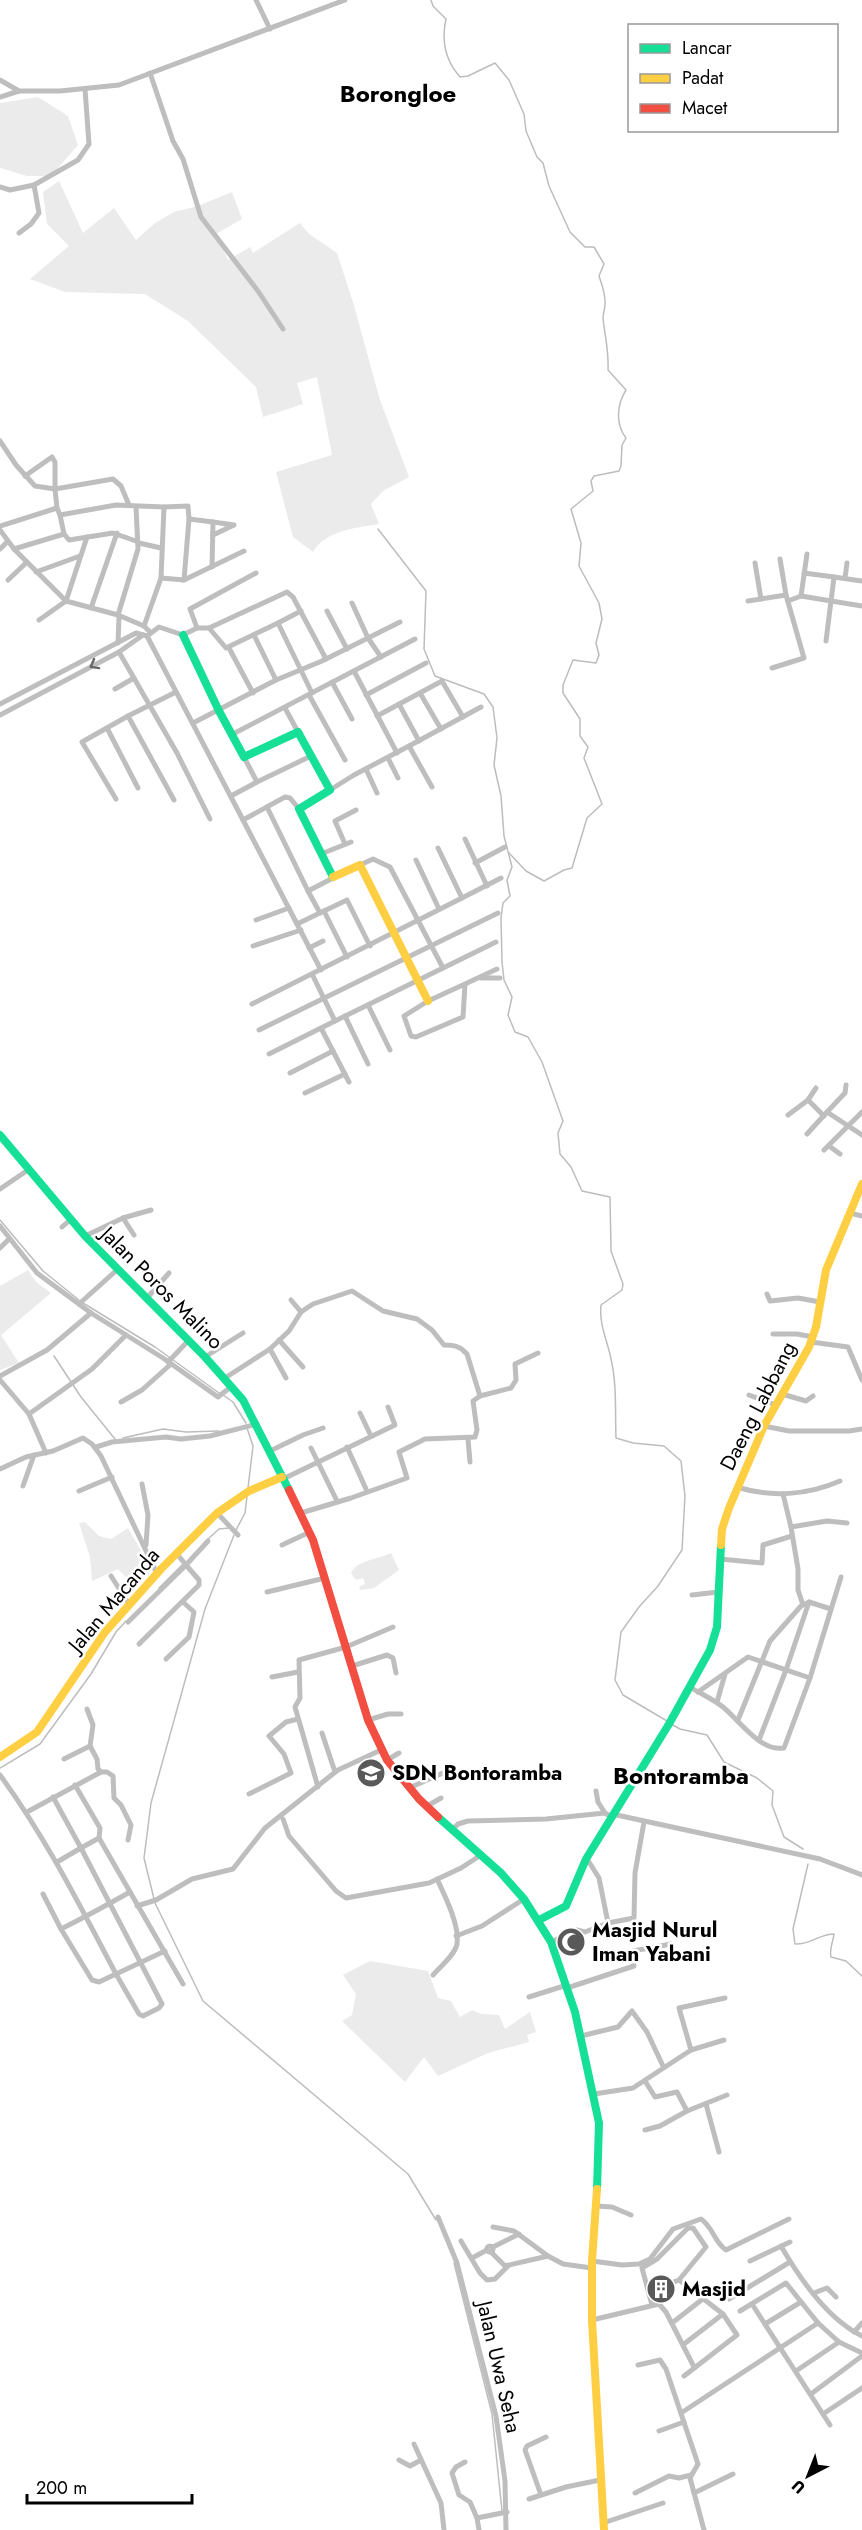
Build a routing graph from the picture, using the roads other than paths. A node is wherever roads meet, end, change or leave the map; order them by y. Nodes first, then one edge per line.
1 (256, 0) edge
2 (345, 0) edge
3 (270, 28) junction
4 (150, 73) junction
5 (0, 80) edge
6 (85, 89) junction
7 (19, 92) junction
8 (1, 94) edge
9 (34, 185) junction
10 (0, 187) edge
11 (19, 233) dead end
12 (283, 329) dead end
13 (0, 441) edge
14 (25, 476) junction
15 (55, 489) junction
16 (129, 505) junction
17 (136, 507) junction
18 (164, 507) junction
19 (57, 508) junction
20 (60, 515) junction
21 (189, 519) junction
22 (213, 522) junction
23 (0, 526) edge
24 (0, 530) edge
25 (117, 533) junction
26 (64, 534) junction
27 (213, 535) junction
28 (87, 537) junction
29 (8, 542) junction
30 (137, 542) junction
31 (161, 548) junction
32 (0, 549) edge
33 (14, 549) junction
34 (244, 551) dead end
35 (807, 554) dead end
36 (80, 556) junction
37 (780, 559) dead end
38 (27, 562) junction
39 (755, 563) dead end
40 (847, 563) dead end
41 (212, 567) junction
42 (36, 572) junction
43 (256, 573) dead end
44 (804, 573) junction
45 (834, 577) junction
46 (161, 578) junction
47 (845, 578) junction
48 (8, 580) dead end
49 (184, 580) junction
50 (862, 581) edge
51 (801, 596) junction
52 (787, 598) junction
53 (761, 599) junction
54 (66, 601) junction
55 (748, 601) dead end
56 (831, 602) junction
57 (352, 603) dead end
58 (862, 606) edge
59 (91, 608) junction
60 (327, 610) dead end
61 (301, 611) junction
62 (119, 616) junction
63 (39, 620) dead end
64 (400, 622) dead end
65 (278, 623) junction
66 (144, 626) junction
67 (197, 628) junction
68 (208, 628) junction
69 (147, 634) junction
70 (183, 635) junction
71 (254, 635) junction
72 (368, 638) junction
73 (415, 639) dead end
74 (826, 641) dead end
75 (118, 643) junction
76 (230, 648) junction
77 (347, 648) junction
78 (119, 652) junction
79 (381, 657) junction
80 (326, 659) junction
81 (426, 663) dead end
82 (772, 668) dead end
83 (300, 669) junction
84 (354, 671) junction
85 (134, 678) junction
86 (276, 680) junction
87 (333, 682) junction
88 (115, 688) dead end
89 (176, 692) junction
90 (253, 693) junction
91 (420, 693) junction
92 (311, 694) junction
93 (366, 695) junction
94 (0, 704) edge
95 (399, 704) junction
96 (150, 705) junction
97 (482, 707) dead end
98 (285, 708) junction
99 (219, 711) junction
100 (0, 715) edge
101 (128, 716) junction
102 (377, 716) junction
103 (463, 717) junction
104 (352, 719) dead end
105 (193, 723) junction
106 (107, 728) junction
107 (441, 729) junction
108 (298, 732) junction
109 (231, 735) junction
110 (419, 741) junction
111 (409, 746) junction
112 (397, 753) junction
113 (311, 756) junction
114 (244, 757) junction
115 (388, 758) junction
116 (345, 760) dead end
117 (366, 769) junction
118 (398, 778) dead end
119 (257, 782) junction
120 (432, 787) dead end
121 (138, 788) dead end
122 (330, 790) junction
123 (377, 793) dead end
124 (231, 796) junction
125 (116, 799) dead end
126 (174, 800) dead end
127 (267, 807) junction
128 (299, 809) junction
129 (356, 810) dead end
130 (210, 819) dead end
131 (243, 820) junction
132 (465, 839) dead end
133 (504, 847) dead end
134 (438, 848) dead end
135 (321, 854) junction
136 (416, 860) dead end
137 (475, 862) junction
138 (360, 865) junction
139 (333, 878) junction
140 (501, 878) dead end
141 (487, 886) junction
142 (309, 891) junction
143 (462, 898) junction
144 (289, 908) junction
145 (440, 909) junction
146 (322, 912) junction
147 (498, 912) dead end
148 (256, 920) dead end
149 (418, 921) junction
150 (297, 924) junction
151 (301, 930) junction
152 (393, 933) junction
153 (323, 941) dead end
154 (496, 942) dead end
155 (254, 946) dead end
156 (370, 946) junction
157 (429, 946) junction
158 (309, 948) junction
159 (347, 957) junction
160 (405, 957) junction
161 (443, 968) junction
162 (497, 969) dead end
163 (321, 970) junction
164 (312, 974) junction
165 (477, 978) junction
166 (500, 978) dead end
167 (417, 981) junction
168 (465, 984) junction
169 (323, 998) junction
170 (428, 1001) junction
171 (252, 1004) dead end
172 (368, 1005) junction
173 (345, 1016) junction
174 (334, 1021) junction
175 (321, 1028) junction
176 (259, 1030) dead end
177 (390, 1050) dead end
178 (333, 1051) junction
179 (269, 1054) dead end
180 (368, 1064) dead end
181 (290, 1073) dead end
182 (345, 1074) junction
183 (349, 1082) dead end
184 (846, 1085) dead end
185 (816, 1089) dead end
186 (305, 1093) dead end
187 (808, 1100) junction
188 (862, 1112) edge
189 (826, 1114) junction
190 (788, 1115) dead end
191 (848, 1126) junction
192 (807, 1134) dead end
193 (0, 1135) edge
194 (862, 1135) edge
195 (840, 1154) dead end
196 (28, 1170) junction
197 (862, 1184) edge
198 (0, 1189) edge
199 (151, 1210) dead end
200 (850, 1213) junction
201 (862, 1216) edge
202 (123, 1218) junction
203 (71, 1219) junction
204 (0, 1226) edge
205 (62, 1227) dead end
206 (134, 1235) dead end
207 (86, 1236) junction
208 (9, 1239) junction
209 (0, 1248) edge
210 (118, 1269) junction
211 (169, 1273) dead end
212 (766, 1294) dead end
213 (147, 1298) junction
214 (291, 1300) dead end
215 (81, 1301) junction
216 (820, 1302) junction
217 (301, 1312) junction
218 (91, 1313) junction
219 (243, 1333) dead end
220 (772, 1334) dead end
221 (126, 1335) junction
222 (189, 1340) junction
223 (279, 1340) junction
224 (812, 1340) junction
225 (270, 1349) junction
226 (538, 1353) dead end
227 (206, 1357) junction
228 (170, 1363) junction
229 (303, 1367) dead end
230 (0, 1378) edge
231 (225, 1378) junction
232 (286, 1378) dead end
233 (862, 1380) edge
234 (228, 1388) junction
235 (782, 1394) junction
236 (749, 1395) dead end
237 (480, 1396) junction
238 (813, 1396) dead end
239 (121, 1402) dead end
240 (776, 1405) junction
241 (388, 1407) dead end
242 (360, 1413) dead end
243 (29, 1414) junction
244 (250, 1426) junction
245 (764, 1426) junction
246 (323, 1428) dead end
247 (862, 1429) edge
248 (371, 1436) junction
249 (468, 1439) junction
250 (96, 1447) junction
251 (347, 1447) junction
252 (311, 1448) dead end
253 (270, 1451) junction
254 (46, 1453) junction
255 (34, 1455) junction
256 (318, 1462) junction
257 (470, 1462) dead end
258 (0, 1469) edge
259 (112, 1477) junction
260 (282, 1478) junction
261 (840, 1481) dead end
262 (142, 1484) dead end
263 (23, 1486) dead end
264 (737, 1487) junction
265 (366, 1489) dead end
266 (79, 1491) dead end
267 (783, 1494) junction
268 (336, 1499) dead end
269 (217, 1513) junction
270 (301, 1513) junction
271 (847, 1523) dead end
272 (792, 1527) junction
273 (310, 1532) junction
274 (237, 1534) dead end
275 (792, 1536) junction
276 (208, 1540) dead end
277 (282, 1545) dead end
278 (146, 1547) junction
279 (177, 1554) junction
280 (720, 1559) junction
281 (186, 1565) junction
282 (157, 1574) junction
283 (111, 1576) dead end
284 (841, 1577) dead end
285 (325, 1578) junction
286 (267, 1592) dead end
287 (718, 1592) junction
288 (692, 1595) dead end
289 (183, 1602) junction
290 (806, 1603) junction
291 (129, 1604) junction
292 (831, 1609) junction
293 (128, 1622) dead end
294 (393, 1627) dead end
295 (140, 1644) dead end
296 (346, 1647) junction
297 (166, 1659) dead end
298 (760, 1661) junction
299 (352, 1666) junction
300 (786, 1670) junction
301 (298, 1672) junction
302 (396, 1673) dead end
303 (725, 1674) junction
304 (272, 1677) dead end
305 (810, 1678) junction
306 (690, 1687) junction
307 (698, 1692) junction
308 (717, 1702) junction
309 (87, 1709) dead end
310 (401, 1714) dead end
311 (298, 1719) junction
312 (368, 1720) junction
313 (738, 1720) junction
314 (322, 1733) dead end
315 (759, 1740) junction
316 (90, 1746) junction
317 (381, 1750) junction
318 (399, 1753) dead end
319 (0, 1757) edge
320 (64, 1759) dead end
321 (387, 1760) junction
322 (452, 1769) dead end
323 (101, 1772) junction
324 (335, 1772) junction
325 (0, 1775) edge
326 (75, 1785) junction
327 (318, 1787) junction
328 (409, 1788) junction
329 (596, 1791) dead end
330 (249, 1794) dead end
331 (52, 1797) junction
332 (441, 1798) dead end
333 (427, 1806) junction
334 (27, 1812) junction
335 (609, 1815) junction
336 (283, 1819) dead end
337 (644, 1822) junction
338 (453, 1829) junction
339 (99, 1838) junction
340 (128, 1840) dead end
341 (81, 1848) junction
342 (481, 1855) junction
343 (57, 1862) junction
344 (589, 1862) junction
345 (862, 1875) edge
346 (437, 1879) junction
347 (130, 1892) junction
348 (43, 1894) dead end
349 (524, 1899) junction
350 (110, 1903) junction
351 (137, 1906) junction
352 (86, 1917) junction
353 (539, 1920) junction
354 (608, 1923) junction
355 (62, 1929) junction
356 (456, 1936) junction
357 (551, 1942) junction
358 (671, 1944) dead end
359 (165, 1951) junction
360 (140, 1961) junction
361 (116, 1974) junction
362 (433, 1975) dead end
363 (183, 1984) dead end
364 (567, 1987) junction
365 (530, 1997) dead end
366 (725, 1998) dead end
367 (581, 2036) junction
368 (724, 2040) dead end
369 (691, 2050) junction
370 (663, 2066) junction
371 (645, 2081) junction
372 (594, 2094) junction
373 (727, 2095) dead end
374 (706, 2104) junction
375 (687, 2111) junction
376 (645, 2130) dead end
377 (720, 2152) dead end
378 (596, 2206) junction
379 (631, 2215) dead end
380 (438, 2217) dead end
381 (789, 2219) dead end
382 (493, 2227) dead end
383 (519, 2234) junction
384 (461, 2241) dead end
385 (790, 2242) dead end
386 (781, 2246) junction
387 (490, 2250) junction
388 (548, 2256) junction
389 (472, 2258) junction
390 (750, 2261) dead end
391 (790, 2262) junction
392 (592, 2264) junction
393 (508, 2266) junction
394 (679, 2280) junction
395 (814, 2293) junction
396 (836, 2297) dead end
397 (704, 2298) junction
398 (729, 2299) dead end
399 (801, 2302) junction
400 (659, 2304) junction
401 (752, 2304) junction
402 (652, 2305) junction
403 (740, 2311) dead end
404 (723, 2314) junction
405 (592, 2320) junction
406 (672, 2323) junction
407 (862, 2323) edge
408 (765, 2324) junction
409 (818, 2324) junction
410 (854, 2332) junction
411 (862, 2336) edge
412 (839, 2342) junction
413 (684, 2344) junction
414 (780, 2348) junction
415 (862, 2355) edge
416 (638, 2365) dead end
417 (694, 2367) junction
418 (796, 2372) junction
419 (684, 2376) dead end
420 (862, 2388) edge
421 (811, 2394) junction
422 (681, 2413) junction
423 (823, 2414) junction
424 (684, 2422) junction
425 (830, 2425) dead end
426 (659, 2432) dead end
427 (546, 2437) dead end
428 (414, 2444) dead end
429 (399, 2460) dead end
430 (422, 2460) junction
431 (465, 2462) dead end
432 (733, 2474) dead end
433 (691, 2475) junction
434 (600, 2480) junction
435 (635, 2493) dead end
436 (694, 2493) junction
437 (541, 2495) junction
438 (529, 2499) dead end
439 (663, 2503) dead end
440 (504, 2512) junction
441 (477, 2518) junction
442 (604, 2527) edge
443 (444, 2530) edge
444 (480, 2530) edge
445 (506, 2530) edge
446 (704, 2530) edge

1 - 3 street
2 - 3 street
3 - 4 street
4 - 6 street
4 - 12 street
5 - 7 street
6 - 7 street
6 - 9 street
7 - 8 street
9 - 10 street
9 - 11 street
13 - 14 street
14 - 15 street
14 - 15 street
15 - 16 street
15 - 19 street
16 - 17 street
16 - 20 street
17 - 18 street
17 - 30 street
18 - 21 street
18 - 31 street
19 - 20 street
19 - 23 street
20 - 26 street
21 - 22 street
21 - 49 street
22 - 27 street
22 - 27 street
24 - 29 street
25 - 28 street
25 - 30 street
25 - 59 street
26 - 28 street
26 - 33 street
27 - 41 street
28 - 36 street
29 - 32 street
29 - 33 street
30 - 31 street
30 - 62 street
31 - 46 street
33 - 38 street
34 - 41 street
35 - 44 street
36 - 42 street
36 - 54 street
37 - 52 street
38 - 42 street
38 - 48 street
39 - 53 street
40 - 47 street
41 - 49 street
42 - 54 street
43 - 67 street
44 - 45 street
44 - 51 street
45 - 47 street
45 - 56 street
46 - 49 street
46 - 66 street
47 - 50 street
51 - 52 street
51 - 56 street
52 - 53 street
52 - 82 street
53 - 55 street
54 - 59 street
54 - 63 street
56 - 58 street
56 - 74 street
57 - 72 street
59 - 62 street
60 - 77 street
61 - 65 street
61 - 68 street
61 - 80 street
62 - 66 street
62 - 75 street
64 - 72 street
65 - 71 street
65 - 83 street
66 - 69 street
67 - 68 street
67 - 70 street
68 - 76 street
69 - 70 street
69 - 75 street
69 - 78 street
69 - 89 street
70 - 99 street
71 - 76 street
71 - 86 street
72 - 77 street
72 - 79 street
73 - 79 street
75 - 94 street
76 - 90 street
77 - 80 street
78 - 85 street
78 -> 100 street
79 - 84 street
80 - 83 street
81 - 93 street
83 - 86 street
83 - 92 street
84 - 87 street
84 - 93 street
85 - 88 street
85 - 96 street
86 - 90 street
87 - 92 street
87 - 104 street
89 - 96 street
89 - 105 street
90 - 99 street
91 - 95 street
91 - 103 street
91 - 107 street
92 - 98 street
92 - 116 street
93 - 102 street
95 - 102 street
95 - 110 street
96 - 101 street
96 - 130 street
97 - 103 street
98 - 108 street
98 - 109 street
99 - 105 street
99 - 109 street
101 - 106 street
101 - 126 street
102 - 112 street
103 - 107 street
105 - 124 street
106 - 121 street
106 - 125 street
107 - 110 street
108 - 113 street
108 - 114 street
109 - 114 street
110 - 111 street
111 - 112 street
111 - 120 street
112 - 115 street
113 - 119 street
113 - 122 street
114 - 119 street
115 - 117 street
115 - 118 street
117 - 122 street
117 - 123 street
119 - 124 street
122 - 128 street
124 - 131 street
127 - 128 street
127 - 131 street
127 - 142 street
128 - 135 street
129 - 135 street
131 - 144 street
132 - 137 street
133 - 137 street
134 - 143 street
135 - 139 street
136 - 145 street
137 - 141 street
138 - 139 street
138 - 149 street
138 - 152 street
139 - 142 street
140 - 141 street
141 - 143 street
142 - 146 street
143 - 145 street
144 - 148 street
144 - 150 street
145 - 149 street
146 - 150 street
146 - 156 street
146 - 159 street
147 - 157 street
149 - 152 street
149 - 157 street
150 - 151 street
151 - 155 street
151 - 158 street
152 - 156 street
152 - 160 street
153 - 158 street
154 - 161 street
156 - 159 street
157 - 160 street
157 - 161 street
158 - 163 street
159 - 163 street
160 - 167 street
160 - 169 street
161 - 167 street
162 - 165 street
163 - 164 street
164 - 169 street
164 - 171 street
165 - 166 street
165 - 168 street
167 - 170 street
167 - 172 street
168 - 170 street
168 - 170 street
169 - 174 street
169 - 176 street
172 - 173 street
172 - 177 street
173 - 174 street
173 - 180 street
174 - 175 street
175 - 178 street
175 - 179 street
178 - 181 street
178 - 182 street
182 - 183 street
182 - 186 street
184 - 189 street
185 - 187 street
187 - 189 street
187 - 190 street
188 - 191 street
189 - 191 street
189 - 192 street
191 - 194 street
191 - 195 street
193 - 196 street, Jalan Poros Malino
196 - 198 street
196 - 203 street, Jalan Poros Malino
197 - 200 street, Daeng Labbang
199 - 202 street
200 - 201 street
200 - 216 street, Daeng Labbang
202 - 206 street
202 - 207 street
203 - 205 street
203 - 207 street, Jalan Poros Malino
204 - 208 street
207 - 210 street, Jalan Poros Malino
208 - 209 street
208 - 215 street
210 - 213 street, Jalan Poros Malino
210 - 215 street
211 - 213 street
212 - 216 street
213 - 222 street, Jalan Poros Malino
214 - 217 street
215 - 218 street
216 - 224 street, Daeng Labbang
217 - 223 street
217 - 237 street
218 - 221 street
218 - 230 street
219 - 227 street
220 - 224 street
221 - 228 street
221 - 243 street
222 - 227 street, Jalan Poros Malino
222 - 228 street
223 - 225 street
223 - 229 street
224 - 233 street
224 - 235 street, Daeng Labbang
225 - 231 street
225 - 232 street
226 - 237 street
227 - 231 street, Jalan Poros Malino
228 - 234 street
228 - 239 street
230 - 243 street
231 - 234 street, Jalan Poros Malino
234 - 244 street, Jalan Poros Malino
235 - 238 street
235 - 240 street, Daeng Labbang
236 - 240 street
237 - 249 street
240 - 245 street, Daeng Labbang
241 - 248 street
242 - 248 street
243 - 254 street
244 - 250 street
244 - 253 street, Jalan Poros Malino
245 - 247 street
245 - 264 street, Daeng Labbang
246 - 253 street
248 - 251 street
249 - 257 street
249 - 270 street
250 - 254 street
250 - 259 street
251 - 256 street
251 - 265 street
252 - 256 street
253 - 260 street, Jalan Poros Malino
254 - 255 street
255 - 258 street
255 - 263 street
256 - 260 street
256 - 268 street
259 - 266 street
259 - 278 street
260 - 269 street, Jalan Macanda
260 - 270 street, Jalan Poros Malino
261 - 267 street
262 - 278 street
264 - 267 street
264 - 280 street, Daeng Labbang
267 - 272 street
269 - 274 street
269 - 279 street, Jalan Macanda
270 - 273 street, Jalan Poros Malino
271 - 272 street
272 - 275 street
273 - 277 street
273 - 285 street, Jalan Poros Malino
275 - 280 street
275 - 290 street
276 - 281 street
278 - 282 street
279 - 281 street
279 - 282 street, Jalan Macanda
280 - 287 street, Daeng Labbang
281 - 289 street
281 - 293 street
282 - 291 street, Jalan Macanda
283 - 291 street
284 - 292 street
285 - 286 street
285 - 296 street, Jalan Poros Malino
287 - 288 street
287 - 306 street, Daeng Labbang
289 - 295 street
289 - 297 street
290 - 292 street
290 - 298 street
290 - 300 street
291 - 319 street, Jalan Macanda
292 - 305 street
294 - 296 street
296 - 299 street, Jalan Poros Malino
296 - 301 street
298 - 300 street
298 - 303 street
298 - 313 street
299 - 302 street
299 - 312 street, Jalan Poros Malino
300 - 305 street
300 - 315 street
301 - 304 street
301 - 311 street
303 - 307 street
303 - 308 street
305 - 315 street
306 - 307 street
306 - 335 street, Daeng Labbang
307 - 308 street
308 - 313 street
309 - 316 street
310 - 312 street
311 - 327 street
311 - 330 street
312 - 317 street, Jalan Poros Malino
313 - 315 street
314 - 324 street
316 - 320 street
316 - 323 street
317 - 321 street, Jalan Poros Malino
317 - 324 street
318 - 321 street
321 - 328 street, Jalan Poros Malino
322 - 328 street
323 - 326 street
323 - 340 street
324 - 327 street
325 - 334 street
326 - 331 street
326 - 339 street
327 - 351 street
328 - 333 street, Jalan Poros Malino
329 - 335 street
331 - 334 street
331 - 341 street
332 - 333 street
333 - 338 street, Jalan Poros Malino
334 - 343 street
335 - 337 street
335 - 338 street
335 - 344 street, Daeng Labbang
336 - 346 street
337 - 345 street
337 - 354 street
338 - 342 street, Jalan Poros Malino
339 - 341 street
339 - 347 street
341 - 343 street
341 - 350 street
342 - 346 street
342 - 349 street, Jalan Poros Malino
343 - 352 street
344 - 353 street, Daeng Labbang
344 - 354 street
346 - 356 street
347 - 350 street
347 - 351 street
348 - 355 street
349 - 353 street, Jalan Poros Malino
349 - 356 street
350 - 352 street
350 - 360 street
351 - 359 street
352 - 355 street
352 - 361 street
353 - 357 street, Jalan Poros Malino
354 - 357 street
355 - 361 street
356 - 362 street
357 - 364 street, Jalan Poros Malino
358 - 364 street
359 - 360 street
359 - 363 street
360 - 361 street
360 - 361 street
364 - 365 street
364 - 367 street, Jalan Poros Malino
366 - 369 street
367 - 370 street
367 - 372 street, Jalan Poros Malino
368 - 369 street
369 - 370 street
370 - 371 street
371 - 372 street
371 - 375 street
372 - 378 street, Jalan Poros Malino
373 - 374 street
374 - 375 street
374 - 377 street
375 - 376 street
378 - 379 street
378 - 392 street, Jalan Poros Malino
380 - 440 street, Jalan Uwa Seha
381 - 392 street
382 - 383 street
383 - 387 street
383 - 388 street
384 - 389 street
385 - 386 street
386 - 390 street
386 - 391 street
387 - 389 street
387 - 393 street
388 - 392 street
388 - 393 street
389 - 393 street
391 - 395 street
391 - 398 street
392 - 405 street, Jalan Poros Malino
394 - 397 street
394 - 400 street
394 - 402 street
395 - 396 street
395 - 410 street
397 - 404 street
397 - 406 street
399 - 401 street
399 - 408 street
399 - 409 street
400 - 402 street
400 - 406 street
401 - 403 street
401 - 408 street
402 - 405 street
404 - 413 street
404 - 417 street
405 - 434 street, Jalan Poros Malino
406 - 413 street
407 - 410 street
408 - 414 street
409 - 412 street
409 - 414 street
410 - 411 street
412 - 415 street
412 - 418 street
413 - 417 street
414 - 418 street
414 - 422 street
415 - 421 street
416 - 422 street
417 - 419 street
418 - 421 street
420 - 423 street
421 - 423 street
422 - 424 street
423 - 425 street
424 - 426 street
424 - 433 street
427 - 437 street
428 - 430 street
429 - 430 street
430 - 443 street
431 - 441 street
432 - 436 street
433 - 435 street
433 - 436 street
434 - 437 street
434 - 442 street, Jalan Poros Malino
436 - 446 street
437 - 438 street
439 - 442 street
440 - 441 street
440 - 445 street, Jalan Uwa Seha
441 - 444 street

